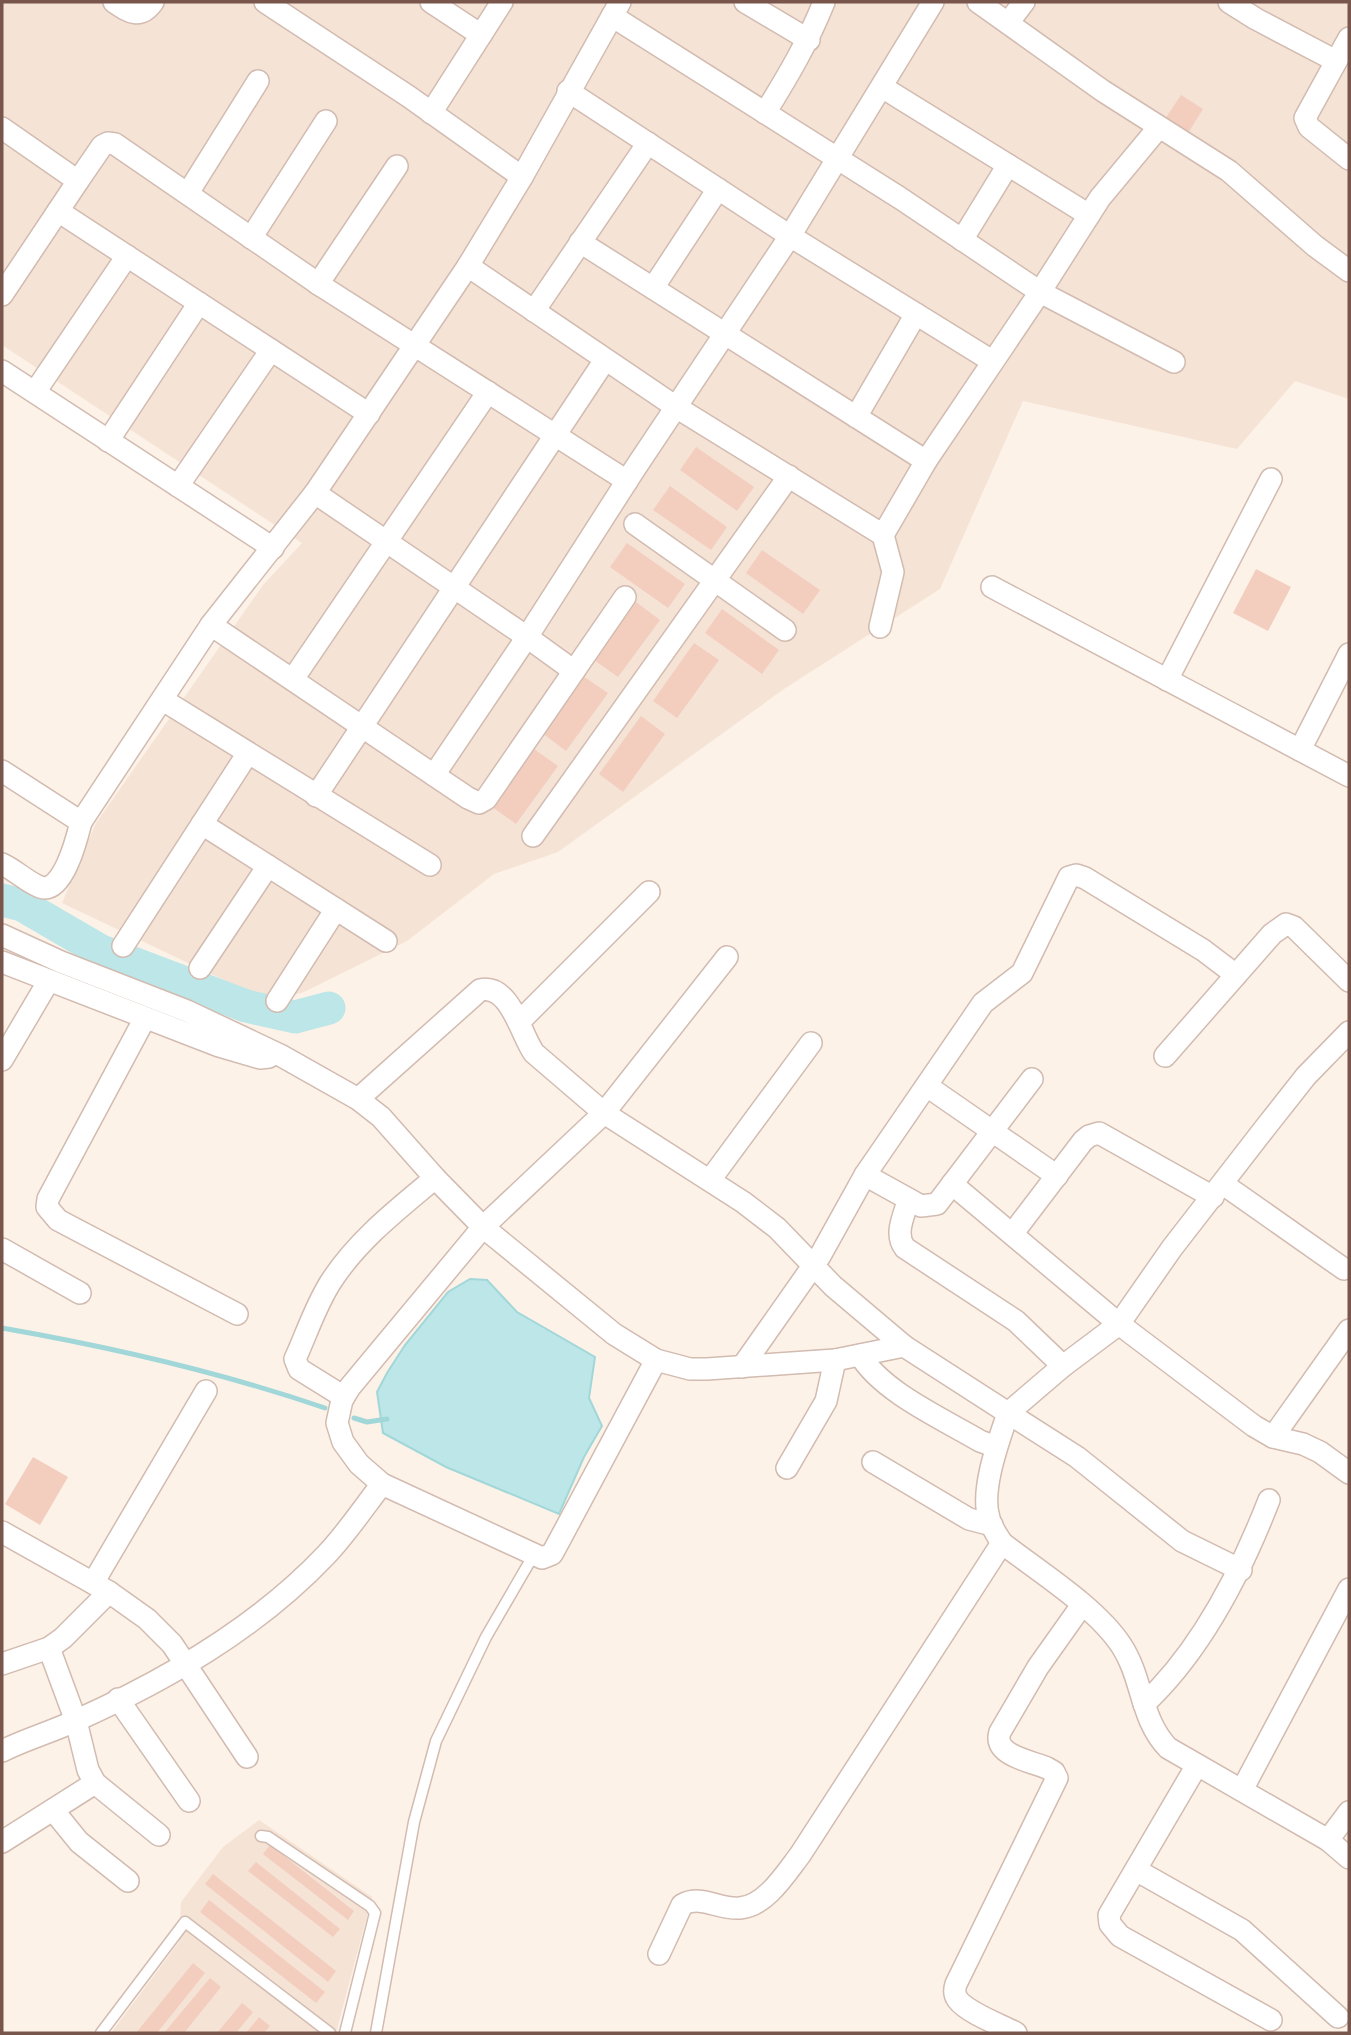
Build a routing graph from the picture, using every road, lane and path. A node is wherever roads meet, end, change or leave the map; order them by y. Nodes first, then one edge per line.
1 (114, 2) edge
2 (153, 2) edge
3 (265, 2) edge
4 (431, 2) edge
5 (502, 2) edge
6 (745, 2) edge
7 (824, 2) edge
8 (933, 2) edge
9 (978, 2) edge
10 (1024, 2) edge
11 (1229, 2) edge
12 (616, 9) edge
13 (1008, 23) junction
14 (481, 35) junction
15 (809, 40) junction
16 (1345, 47) edge
17 (258, 81) dead end
18 (882, 87) junction
19 (568, 91) junction
20 (431, 113) junction
21 (765, 113) junction
22 (326, 121) dead end
23 (1159, 127) junction
24 (5, 136) edge
25 (648, 143) junction
26 (838, 159) junction
27 (1349, 159) edge
28 (1008, 165) junction
29 (397, 166) dead end
30 (522, 177) junction
31 (78, 181) junction
32 (718, 189) junction
33 (188, 193) junction
34 (58, 211) junction
35 (1089, 215) junction
36 (790, 236) junction
37 (251, 238) junction
38 (962, 240) junction
39 (580, 242) junction
40 (127, 256) junction
41 (468, 266) junction
42 (1349, 271) edge
43 (318, 284) junction
44 (653, 288) junction
45 (1040, 292) junction
46 (2, 295) edge
47 (199, 303) junction
48 (534, 311) junction
49 (916, 314) junction
50 (723, 334) junction
51 (416, 345) junction
52 (271, 350) junction
53 (605, 360) junction
54 (992, 361) junction
55 (1174, 362) dead end
56 (2, 371) edge
57 (488, 391) junction
58 (35, 393) junction
59 (676, 407) junction
60 (369, 414) junction
61 (856, 417) junction
62 (556, 436) junction
63 (108, 441) junction
64 (926, 461) junction
65 (789, 476) junction
66 (1271, 479) dead end
67 (627, 481) junction
68 (178, 486) junction
69 (315, 493) junction
70 (635, 524) dead end
71 (883, 535) junction
72 (388, 540) junction
73 (273, 548) junction
74 (715, 581) junction
75 (456, 587) junction
76 (992, 587) dead end
77 (625, 597) dead end
78 (211, 625) junction
79 (880, 627) dead end
80 (785, 630) dead end
81 (527, 637) junction
82 (1349, 654) edge
83 (574, 671) junction
84 (293, 679) junction
85 (1167, 680) junction
86 (163, 700) junction
87 (362, 725) junction
88 (1300, 750) junction
89 (248, 753) junction
90 (2, 771) edge
91 (434, 775) junction
92 (1349, 776) edge
93 (316, 796) junction
94 (80, 822) junction
95 (202, 824) junction
96 (533, 836) dead end
97 (2, 864) edge
98 (430, 865) dead end
99 (268, 866) junction
100 (649, 892) dead end
101 (336, 909) junction
102 (2, 935) edge
103 (386, 941) dead end
104 (123, 946) dead end
105 (727, 957) dead end
106 (2, 962) edge
107 (200, 968) dead end
108 (1236, 975) junction
109 (1349, 981) edge
110 (48, 982) junction
111 (277, 1001) dead end
112 (145, 1018) junction
113 (520, 1021) junction
114 (1349, 1032) edge
115 (811, 1043) dead end
116 (280, 1055) junction
117 (1165, 1056) dead end
118 (2, 1060) edge
119 (1032, 1079) dead end
120 (928, 1086) junction
121 (358, 1099) junction
122 (604, 1113) junction
123 (992, 1133) junction
124 (865, 1175) junction
125 (1057, 1176) junction
126 (435, 1178) junction
127 (710, 1180) junction
128 (952, 1184) junction
129 (1218, 1190) junction
130 (908, 1201) junction
131 (484, 1227) junction
132 (1013, 1233) junction
133 (2, 1250) edge
134 (813, 1265) junction
135 (1343, 1269) dead end
136 (80, 1293) dead end
137 (237, 1314) dead end
138 (1119, 1324) junction
139 (1349, 1330) edge
140 (904, 1346) junction
141 (860, 1355) junction
142 (656, 1360) junction
143 (835, 1360) junction
144 (1063, 1366) junction
145 (742, 1367) junction
146 (206, 1391) dead end
147 (344, 1397) junction
148 (1008, 1413) junction
149 (1273, 1437) junction
150 (996, 1447) junction
151 (873, 1462) dead end
152 (787, 1468) dead end
153 (1349, 1473) edge
154 (382, 1484) junction
155 (1269, 1500) dead end
156 (2, 1532) edge
157 (997, 1534) junction
158 (533, 1556) junction
159 (1241, 1570) junction
160 (101, 1587) junction
161 (1349, 1589) edge
162 (1082, 1605) junction
163 (49, 1648) junction
164 (2, 1664) edge
165 (186, 1664) junction
166 (118, 1699) junction
167 (1144, 1704) junction
168 (76, 1721) junction
169 (2, 1751) edge
170 (247, 1757) dead end
171 (1197, 1765) junction
172 (95, 1783) junction
173 (1242, 1790) junction
174 (189, 1801) dead end
175 (53, 1810) junction
176 (1349, 1812) edge
177 (159, 1835) dead end
178 (261, 1836) dead end
179 (1328, 1840) junction
180 (2, 1842) edge
181 (1349, 1858) edge
182 (1136, 1870) junction
183 (128, 1881) dead end
184 (659, 1954) dead end
185 (1338, 2017) dead end
186 (1271, 2020) dead end
187 (101, 2033) edge
188 (330, 2033) edge
189 (345, 2033) edge
190 (376, 2033) edge
191 (1016, 2033) edge

1 - 2 street
3 - 20 street
4 - 14 street
5 - 14 street
6 - 15 street
7 - 15 street
8 - 18 street
9 - 13 street
10 - 13 street
11 - 16 street
12 - 19 street
12 - 21 street
13 - 23 street
14 - 20 street
15 - 21 street
16 - 27 street
17 - 33 street
18 - 26 street
18 - 28 street
19 - 25 street
19 - 30 street
20 - 30 street
21 - 26 street
22 - 37 street
23 - 35 street
23 - 42 street
24 - 31 street
25 - 32 street
25 - 39 street
26 - 36 street
26 - 38 street
28 - 35 street
28 - 38 street
29 - 43 street
30 - 41 street
31 - 33 street
31 - 34 street
32 - 36 street
32 - 44 street
33 - 37 street
34 - 40 street
34 - 46 street
35 - 45 street
36 - 49 street
36 - 50 street
37 - 43 street
38 - 45 street
39 - 44 street
39 - 48 street
40 - 47 street
40 - 58 street
41 - 48 street
41 - 51 street
43 - 51 street
44 - 50 street
45 - 54 street
45 - 55 street
47 - 52 street
47 - 63 street
48 - 53 street
49 - 54 street
49 - 61 street
50 - 59 street
50 - 61 street
51 - 57 street
51 - 60 street
52 - 60 street
52 - 68 street
53 - 59 street
53 - 62 street
54 - 64 street
56 - 58 street
57 - 62 street
57 - 72 street
58 - 63 street
59 - 65 street
59 - 67 street
60 - 69 street
61 - 64 street
62 - 67 street
62 - 75 street
63 - 68 street
64 - 71 street
65 - 71 street
65 - 74 street
66 - 85 street
67 - 81 street
68 - 73 street
69 - 72 street
69 - 73 street
70 - 74 street
71 - 79 street
72 - 75 street
72 - 84 street
73 - 78 street
74 - 80 street
74 - 96 street
75 - 81 street
75 - 87 street
76 - 85 street
77 - 83 street
78 - 84 street
78 - 86 street
81 - 83 street
81 - 91 street
82 - 88 street
83 - 91 street
84 - 87 street
85 - 88 street
86 - 89 street
86 - 94 street
87 - 91 street
87 - 93 street
88 - 92 street
89 - 93 street
89 - 95 street
90 - 94 street
93 - 98 street
94 - 97 street
95 - 99 street
95 - 104 street
99 - 101 street
99 - 107 street
100 - 113 street
101 - 103 street
101 - 111 street
102 - 116 street
105 - 122 street
106 - 110 street
108 - 109 street
108 - 117 street
108 - 120 street
110 - 112 street
110 - 118 street
112 - 116 street
112 - 137 street
113 - 121 street
113 - 122 street
114 - 129 street
115 - 127 street
116 - 121 street
119 - 123 street
120 - 123 street
120 - 124 street
121 - 126 street
122 - 127 street
122 - 131 street
123 - 125 street
123 - 128 street
124 - 130 street
124 - 134 street
125 - 129 street
125 - 132 street
126 - 131 street
126 - 147 street
127 - 134 street
128 - 130 street
128 - 132 street
129 - 135 street
129 - 138 street
130 - 144 street
131 - 142 street
131 - 147 street
132 - 138 street
133 - 136 street
134 - 140 street
134 - 145 street
138 - 144 street
138 - 149 street
139 - 149 street
140 - 141 street
140 - 148 street
141 - 143 street
141 - 150 street
142 - 145 street
142 - 158 street
143 - 145 street
143 - 152 street
144 - 148 street
146 - 160 street
147 - 154 street
148 - 150 street
148 - 159 street
149 - 153 street
150 - 157 street
151 - 157 street
154 - 158 street
154 - 165 street
155 - 159 street
156 - 160 street
157 - 162 street
157 - 184 street
158 - 190 lane
159 - 167 street
160 - 163 street
160 - 165 street
161 - 173 street
162 - 167 street
162 - 191 street
163 - 164 street
163 - 168 street
165 - 166 street
165 - 170 street
166 - 168 street
166 - 174 street
167 - 171 street
168 - 169 street
168 - 172 street
171 - 173 street
171 - 182 street
172 - 175 street
172 - 177 street
173 - 179 street
175 - 180 street
175 - 183 street
176 - 179 street
178 - 189 lane
179 - 181 street
182 - 185 street
182 - 186 street
187 - 188 lane

